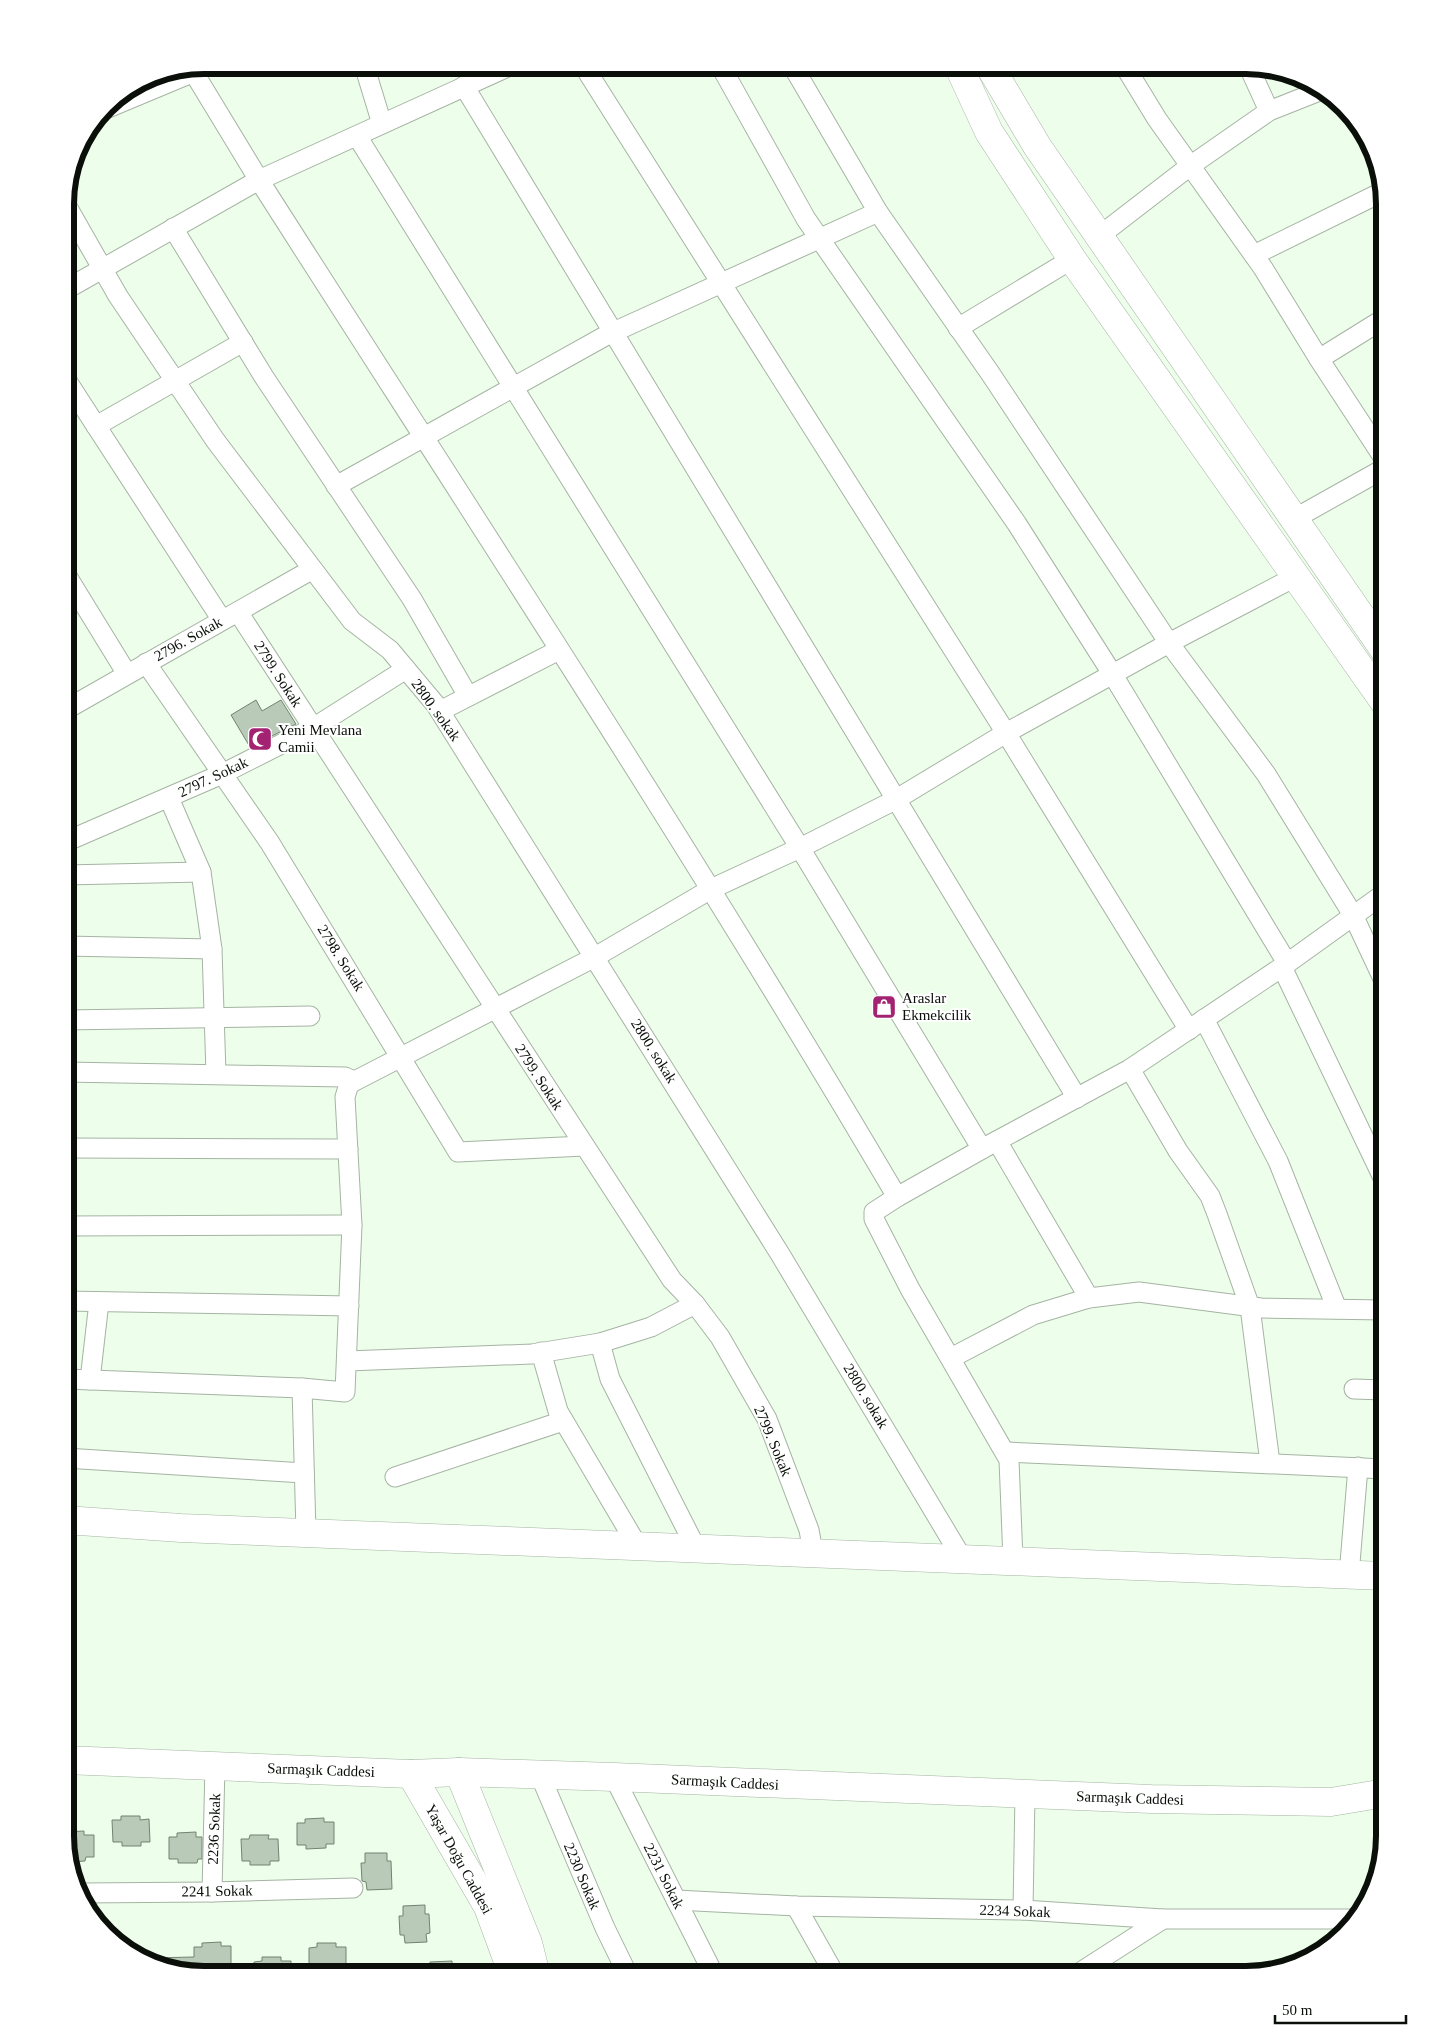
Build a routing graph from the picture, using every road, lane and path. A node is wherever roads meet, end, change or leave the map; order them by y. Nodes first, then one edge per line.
1 (196, 74) edge
2 (367, 74) edge
3 (482, 74) edge
4 (589, 74) edge
5 (725, 74) edge
6 (797, 74) edge
7 (962, 74) edge
8 (994, 74) edge
9 (1130, 74) edge
10 (1252, 74) edge
11 (178, 77) edge
12 (469, 78) edge
13 (1314, 93) edge
14 (128, 99) edge
15 (1269, 111) junction
16 (382, 124) junction
17 (357, 136) junction
18 (1190, 166) junction
19 (259, 180) junction
20 (1375, 195) edge
21 (878, 212) junction
22 (74, 219) edge
23 (173, 228) junction
24 (1098, 237) junction
25 (820, 239) junction
26 (1254, 255) junction
27 (1072, 259) junction
28 (102, 268) junction
29 (721, 282) junction
30 (74, 285) edge
31 (1376, 324) edge
32 (958, 328) junction
33 (614, 332) junction
34 (242, 342) junction
35 (1319, 359) junction
36 (175, 381) junction
37 (512, 387) junction
38 (74, 392) edge
39 (96, 426) junction
40 (423, 437) junction
41 (1376, 446) edge
42 (1376, 473) edge
43 (336, 486) junction
44 (1294, 519) junction
45 (311, 570) junction
46 (1295, 577) junction
47 (74, 588) edge
48 (230, 616) junction
49 (1376, 621) edge
50 (1169, 643) junction
51 (559, 650) junction
52 (146, 663) junction
53 (406, 669) junction
54 (127, 674) junction
55 (1113, 675) junction
56 (1376, 690) edge
57 (468, 696) junction
58 (74, 705) edge
59 (440, 711) junction
60 (313, 728) junction
61 (1006, 733) junction
62 (222, 774) junction
63 (169, 798) junction
64 (895, 800) junction
65 (74, 838) edge
66 (800, 848) junction
67 (201, 872) junction
68 (74, 874) edge
69 (710, 889) junction
70 (1376, 899) edge
71 (1353, 915) junction
72 (74, 946) edge
73 (212, 949) junction
74 (595, 957) junction
75 (1376, 964) edge
76 (1285, 965) junction
77 (494, 1009) junction
78 (310, 1016) dead end
79 (214, 1017) junction
80 (1204, 1019) junction
81 (74, 1020) edge
82 (1188, 1030) junction
83 (402, 1057) junction
84 (1130, 1069) junction
85 (74, 1072) edge
86 (216, 1074) junction
87 (354, 1081) junction
88 (1077, 1098) junction
89 (990, 1145) junction
90 (584, 1146) junction
91 (74, 1148) edge
92 (348, 1148) junction
93 (1376, 1164) edge
94 (897, 1197) junction
95 (352, 1225) junction
96 (74, 1226) edge
97 (1089, 1298) junction
98 (74, 1301) edge
99 (99, 1302) junction
100 (695, 1304) junction
101 (349, 1306) junction
102 (1250, 1307) junction
103 (1337, 1309) junction
104 (1376, 1310) edge
105 (600, 1343) junction
106 (541, 1352) junction
107 (951, 1358) junction
108 (347, 1361) junction
109 (74, 1379) edge
110 (90, 1380) junction
111 (302, 1388) junction
112 (1354, 1389) dead end
113 (1376, 1390) edge
114 (563, 1421) junction
115 (1006, 1452) junction
116 (74, 1459) edge
117 (1270, 1463) junction
118 (1358, 1467) junction
119 (1376, 1468) edge
120 (304, 1473) junction
121 (395, 1477) dead end
122 (74, 1520) edge
123 (306, 1532) junction
124 (636, 1546) junction
125 (696, 1548) junction
126 (813, 1552) junction
127 (962, 1558) junction
128 (1012, 1560) junction
129 (1349, 1575) junction
130 (1376, 1576) edge
131 (74, 1760) edge
132 (215, 1766) junction
133 (459, 1772) junction
134 (411, 1774) junction
135 (540, 1775) junction
136 (614, 1777) junction
137 (1025, 1794) junction
138 (1376, 1795) edge
139 (353, 1888) dead end
140 (212, 1892) junction
141 (87, 1893) edge
142 (676, 1900) junction
143 (796, 1906) junction
144 (1023, 1910) junction
145 (1163, 1919) junction
146 (1346, 1919) edge
147 (510, 1966) edge
148 (534, 1966) edge
149 (624, 1966) edge
150 (709, 1966) edge
151 (830, 1966) edge
152 (1090, 1966) edge

1 - 19 street
2 - 16 street
3 - 12 street
4 - 29 street
5 - 25 street
6 - 21 street
7 - 27 main road
8 - 24 main road
9 - 18 street
10 - 15 street
11 - 14 street
12 - 16 street
12 - 33 street
13 - 15 street
15 - 18 street
16 - 17 street
17 - 19 street
17 - 37 street
18 - 24 street
18 - 26 street
19 - 23 street
19 - 40 street
20 - 26 street
21 - 25 street
21 - 32 street
22 - 28 street, 2800. sokak
23 - 28 street
23 - 34 street
24 - 44 main road
25 - 29 street
25 - 55 street
26 - 35 street
27 - 32 street
27 - 46 main road
28 - 30 street
28 - 36 street, 2800. sokak
29 - 33 street
29 - 61 street
31 - 35 street
32 - 50 street
33 - 37 street
33 - 64 street
34 - 36 street
34 - 43 street
35 - 41 street
36 - 39 street
36 - 45 street, 2800. sokak
37 - 40 street
37 - 66 street
38 - 39 street, 2799. Sokak
39 - 48 street, 2799. Sokak
40 - 43 street
40 - 51 street
42 - 44 street
43 - 57 street
44 - 49 main road
45 - 48 street, 2796. Sokak
45 - 53 street, 2800. sokak
46 - 50 street
46 - 56 main road
47 - 54 street
48 - 52 street, 2796. Sokak
48 - 60 street, 2799. Sokak
50 - 55 street
50 - 71 street
51 - 57 street
51 - 69 street
52 - 54 street, 2796. Sokak
52 - 62 street, 2798. Sokak
53 - 59 street, 2800. sokak
53 - 60 street, 2797. Sokak
54 - 58 street, 2796. Sokak
55 - 61 street
55 - 76 street
57 - 59 street
59 - 74 street, 2800. sokak
60 - 62 street, 2797. Sokak
60 - 77 street, 2799. Sokak
61 - 64 street
61 - 82 street
62 - 63 street, 2797. Sokak
62 - 83 street, 2798. Sokak
63 - 65 street, 2797. Sokak
63 - 67 street
64 - 66 street
64 - 88 street
66 - 69 street
66 - 89 street
67 - 68 street
67 - 73 street
69 - 74 street
69 - 94 street
70 - 71 street
71 - 75 street
71 - 76 street
72 - 73 street
73 - 79 street
74 - 77 street
74 - 127 street, 2800. sokak
76 - 80 street
76 - 93 street
77 - 83 street
77 - 90 street, 2799. Sokak
78 - 79 street
79 - 81 street
79 - 86 street
80 - 82 street
80 - 103 street
82 - 84 street
83 - 87 street
83 - 90 street, 2798. Sokak
84 - 88 street
84 - 102 street
85 - 86 street
86 - 87 street
87 - 92 street
88 - 89 street
89 - 94 street
89 - 97 street
90 - 100 street, 2799. Sokak
91 - 92 street
92 - 95 street
94 - 107 street
95 - 96 street
95 - 101 street
97 - 102 street
97 - 107 street
98 - 99 street
99 - 101 street
99 - 110 street
100 - 105 street
100 - 126 street, 2799. Sokak
101 - 108 street
102 - 103 street
102 - 117 street
103 - 104 street
105 - 106 street
105 - 125 street
106 - 108 street
106 - 114 street
107 - 115 street
108 - 111 street
109 - 110 street
110 - 111 street
111 - 120 street
112 - 113 street
114 - 121 street
114 - 124 street
115 - 117 street
115 - 128 street
116 - 120 street
117 - 118 street
118 - 119 street
118 - 129 street
120 - 123 street
122 - 123 main road
123 - 124 main road
124 - 125 main road
125 - 126 main road
126 - 127 main road
127 - 128 main road
128 - 129 main road
129 - 130 main road
131 - 132 main road, Sarmaşık Caddesi
132 - 134 main road, Sarmaşık Caddesi
132 - 140 street, 2236 Sokak
133 - 134 main road, Sarmaşık Caddesi
133 - 135 main road, Sarmaşık Caddesi
133 - 148 main road, Yaşar Doğu Caddesi
134 - 147 main road, Yaşar Doğu Caddesi
135 - 136 main road, Sarmaşık Caddesi
135 - 149 street, 2230 Sokak
136 - 137 main road, Sarmaşık Caddesi
136 - 142 street, 2231 Sokak
137 - 138 main road, Sarmaşık Caddesi
137 - 144 street
139 - 140 street, 2241 Sokak
140 - 141 street, 2241 Sokak
142 - 143 street, 2234 Sokak
142 - 150 street, 2231 Sokak
143 - 144 street, 2234 Sokak
143 - 151 street
144 - 145 street, 2234 Sokak
145 - 146 street, 2234 Sokak
145 - 152 street

